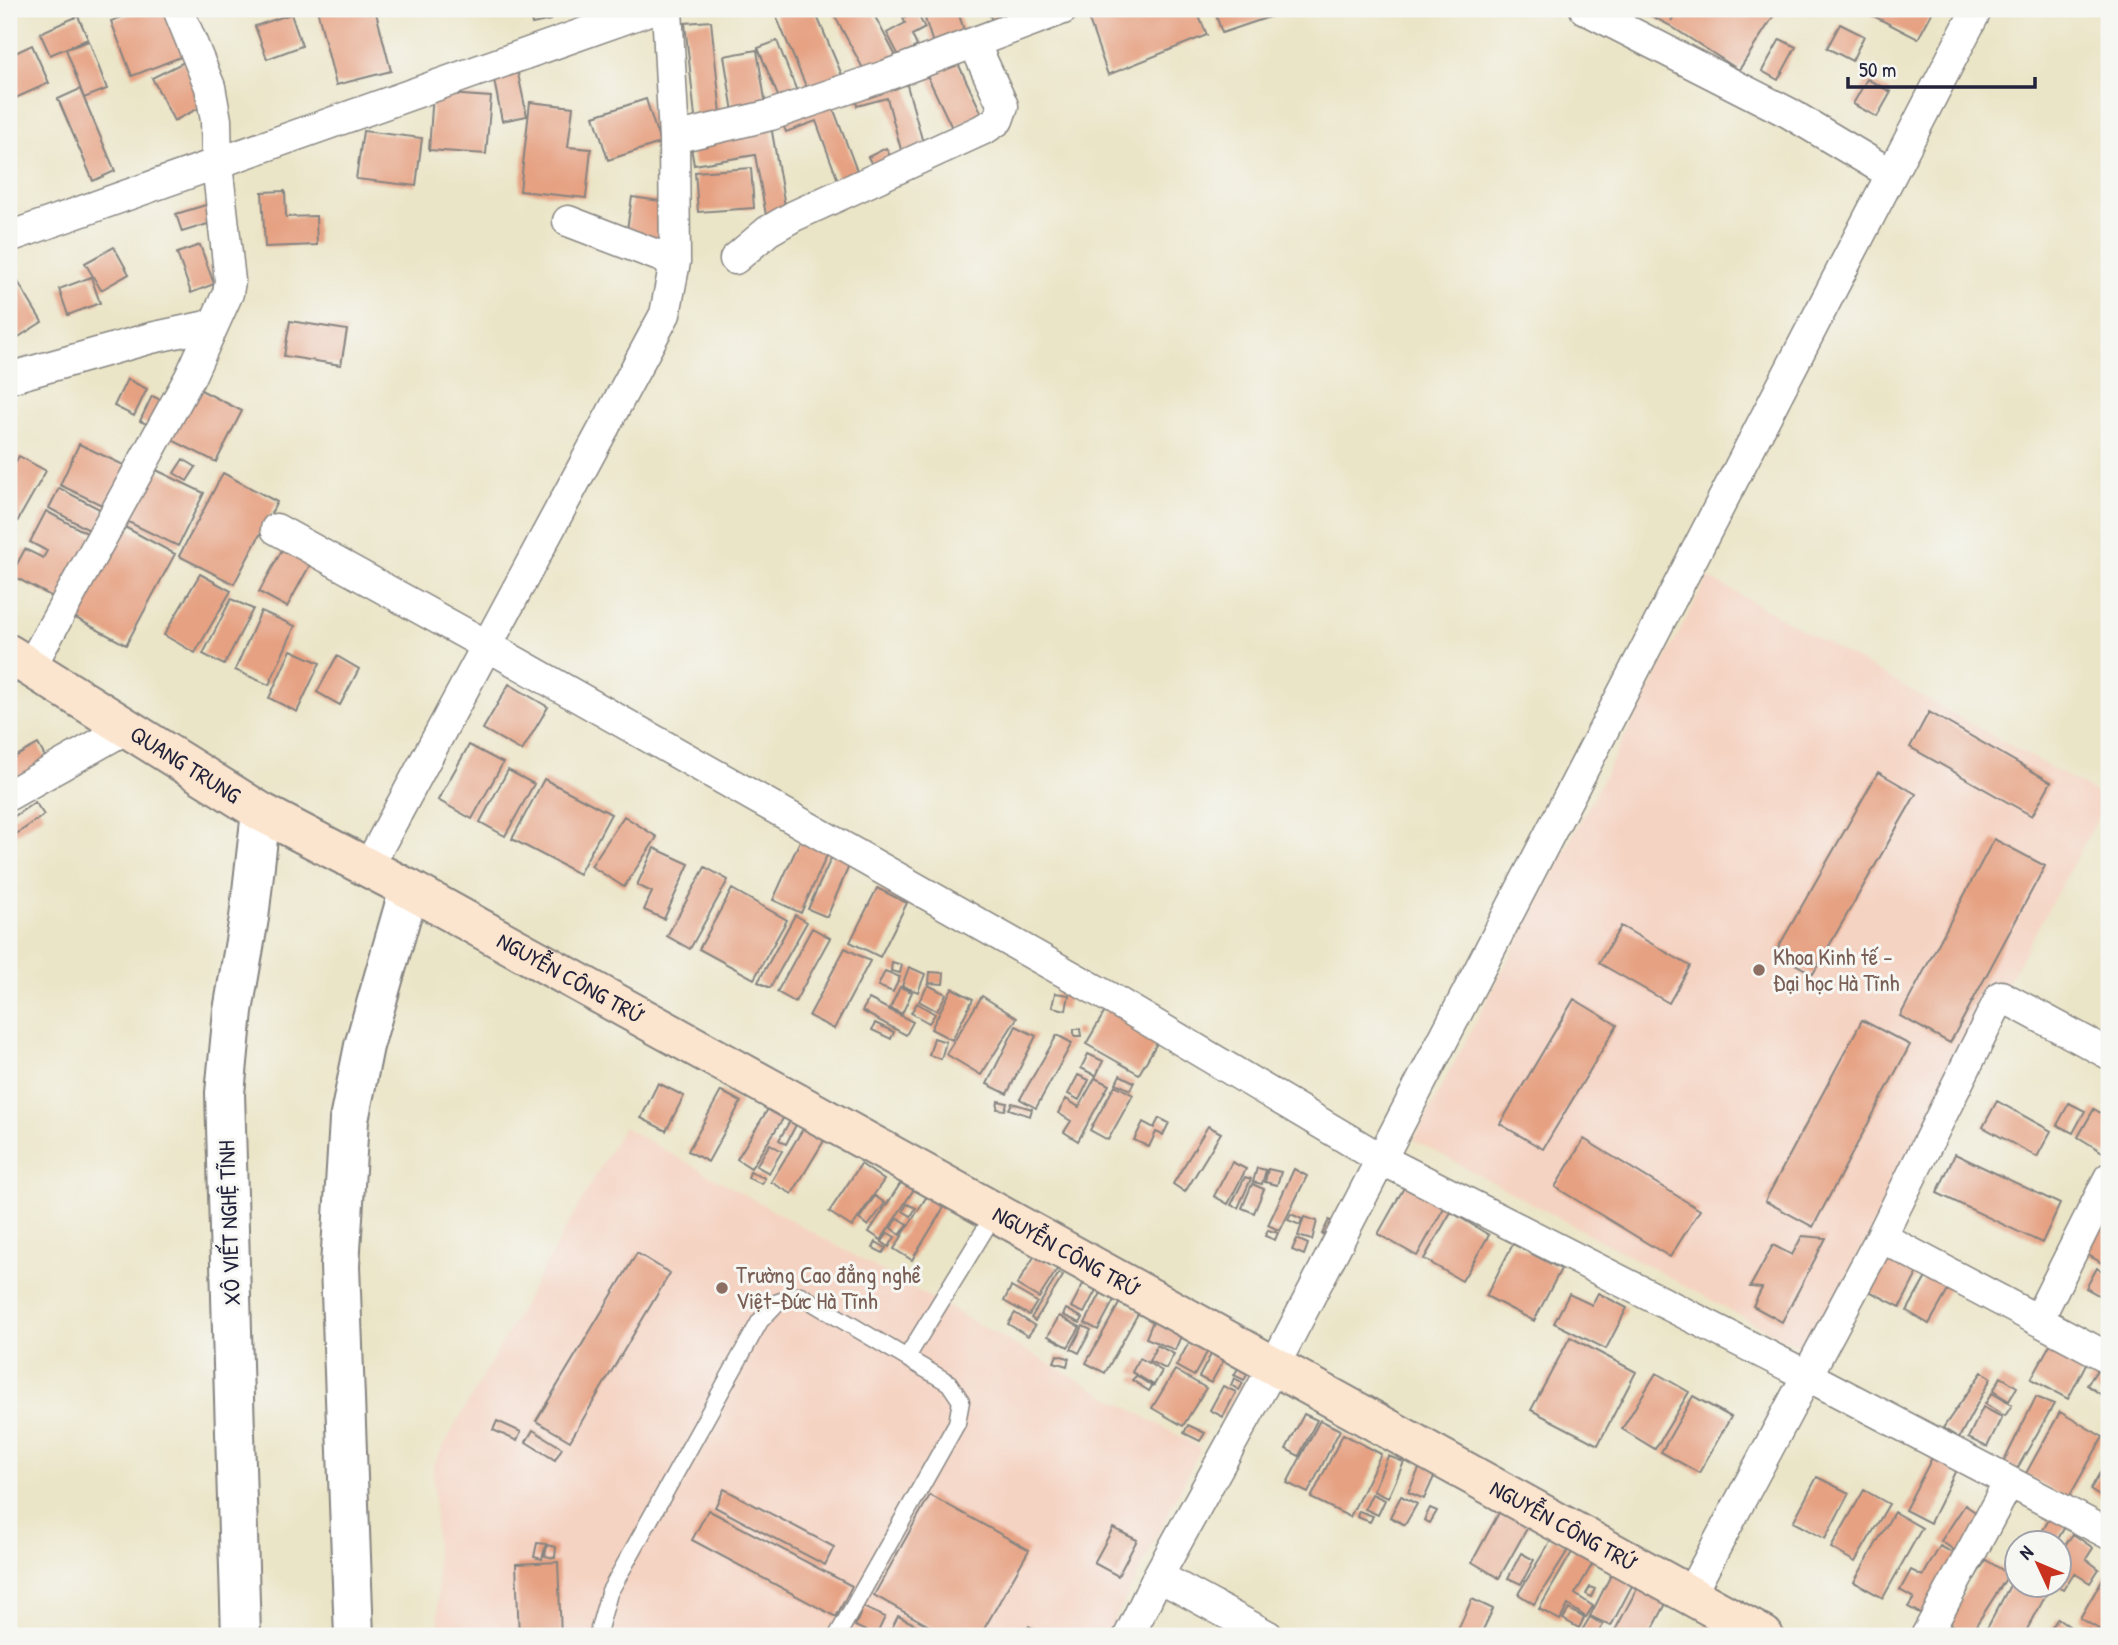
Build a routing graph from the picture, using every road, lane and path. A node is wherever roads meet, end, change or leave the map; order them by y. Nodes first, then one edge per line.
1 (178, 9) edge
2 (652, 9) edge
3 (667, 9) edge
4 (1063, 9) edge
5 (1584, 9) edge
6 (1968, 12) edge
7 (974, 43) junction
8 (674, 138) junction
9 (217, 164) junction
10 (1891, 174) junction
11 (568, 221) dead end
12 (9, 237) edge
13 (735, 259) dead end
14 (675, 262) junction
15 (212, 325) junction
16 (9, 379) edge
17 (276, 529) dead end
18 (486, 645) junction
19 (19, 661) edge
20 (127, 728) junction
21 (9, 795) edge
22 (261, 812) junction
23 (367, 869) junction
24 (409, 889) junction
25 (2109, 1054) edge
26 (1381, 1159) junction
27 (2109, 1178) edge
28 (995, 1213) junction
29 (1881, 1237) junction
30 (2038, 1320) junction
31 (907, 1357) junction
32 (2109, 1357) edge
33 (1274, 1366) junction
34 (1806, 1374) junction
35 (2010, 1482) junction
36 (2109, 1534) edge
37 (1158, 1576) junction
38 (1690, 1595) junction
39 (241, 1636) edge
40 (354, 1636) edge
41 (597, 1636) edge
42 (836, 1636) edge
43 (1129, 1636) edge
44 (1268, 1636) edge
45 (1764, 1636) edge
46 (1926, 1636) edge

1 - 9 street
2 - 9 street
3 - 8 street
4 - 7 street
5 - 10 street
6 - 10 street
7 - 8 street
7 - 13 street
8 - 14 street
9 - 12 street
9 - 15 street
10 - 26 street
11 - 14 street
14 - 18 street
15 - 16 street
15 - 19 street
17 - 18 street
18 - 23 street
18 - 26 street
19 - 20 main road, QUANG TRUNG
20 - 21 street
20 - 22 main road, QUANG TRUNG
22 - 23 main road, QUANG TRUNG
22 - 39 street, XÔ VIẾT NGHỆ TĨNH
23 - 24 main road, NGUYỄN CÔNG TRỨ
24 - 28 main road, NGUYỄN CÔNG TRỨ
24 - 40 street
25 - 29 street
26 - 33 street
26 - 34 street
27 - 30 street
28 - 31 lane
28 - 33 main road, NGUYỄN CÔNG TRỨ
29 - 30 street
29 - 34 street
30 - 32 street
31 - 41 lane
31 - 42 lane
33 - 37 street
33 - 38 main road, NGUYỄN CÔNG TRỨ
34 - 35 street
34 - 38 street
35 - 36 street
35 - 46 street
37 - 43 street
37 - 44 street
38 - 45 main road, NGUYỄN CÔNG TRỨ

